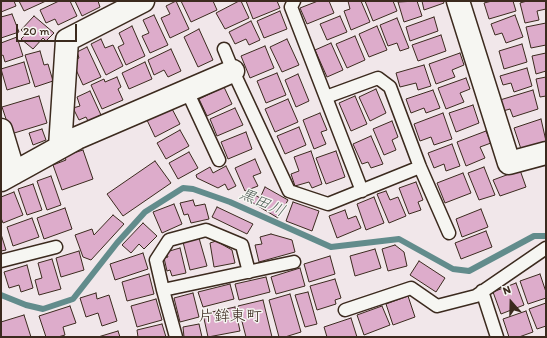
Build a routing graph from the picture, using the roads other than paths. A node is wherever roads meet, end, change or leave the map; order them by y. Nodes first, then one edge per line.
1 (142, 1) edge
2 (294, 1) edge
3 (458, 1) edge
4 (224, 49) dead end
5 (233, 71) junction
6 (187, 91) junction
7 (326, 96) junction
8 (1, 130) edge
9 (60, 147) junction
10 (546, 153) edge
11 (219, 160) dead end
12 (420, 167) junction
13 (7, 176) edge
14 (362, 191) junction
15 (449, 233) dead end
16 (56, 247) dead end
17 (546, 248) edge
18 (1, 262) edge
19 (294, 262) dead end
20 (249, 272) junction
21 (163, 290) junction
22 (482, 291) junction
23 (345, 310) dead end
24 (176, 337) edge
25 (497, 337) edge

1 - 9 street
2 - 7 lane
3 - 10 street
4 - 5 lane
5 - 6 street
5 - 14 lane
6 - 9 street
6 - 11 lane
7 - 12 lane
7 - 14 lane
8 - 13 street
9 - 13 street
12 - 14 lane
12 - 15 lane
16 - 18 lane
17 - 22 lane
19 - 20 lane
20 - 21 lane
20 - 21 lane
21 - 24 lane
22 - 23 lane
22 - 25 lane

